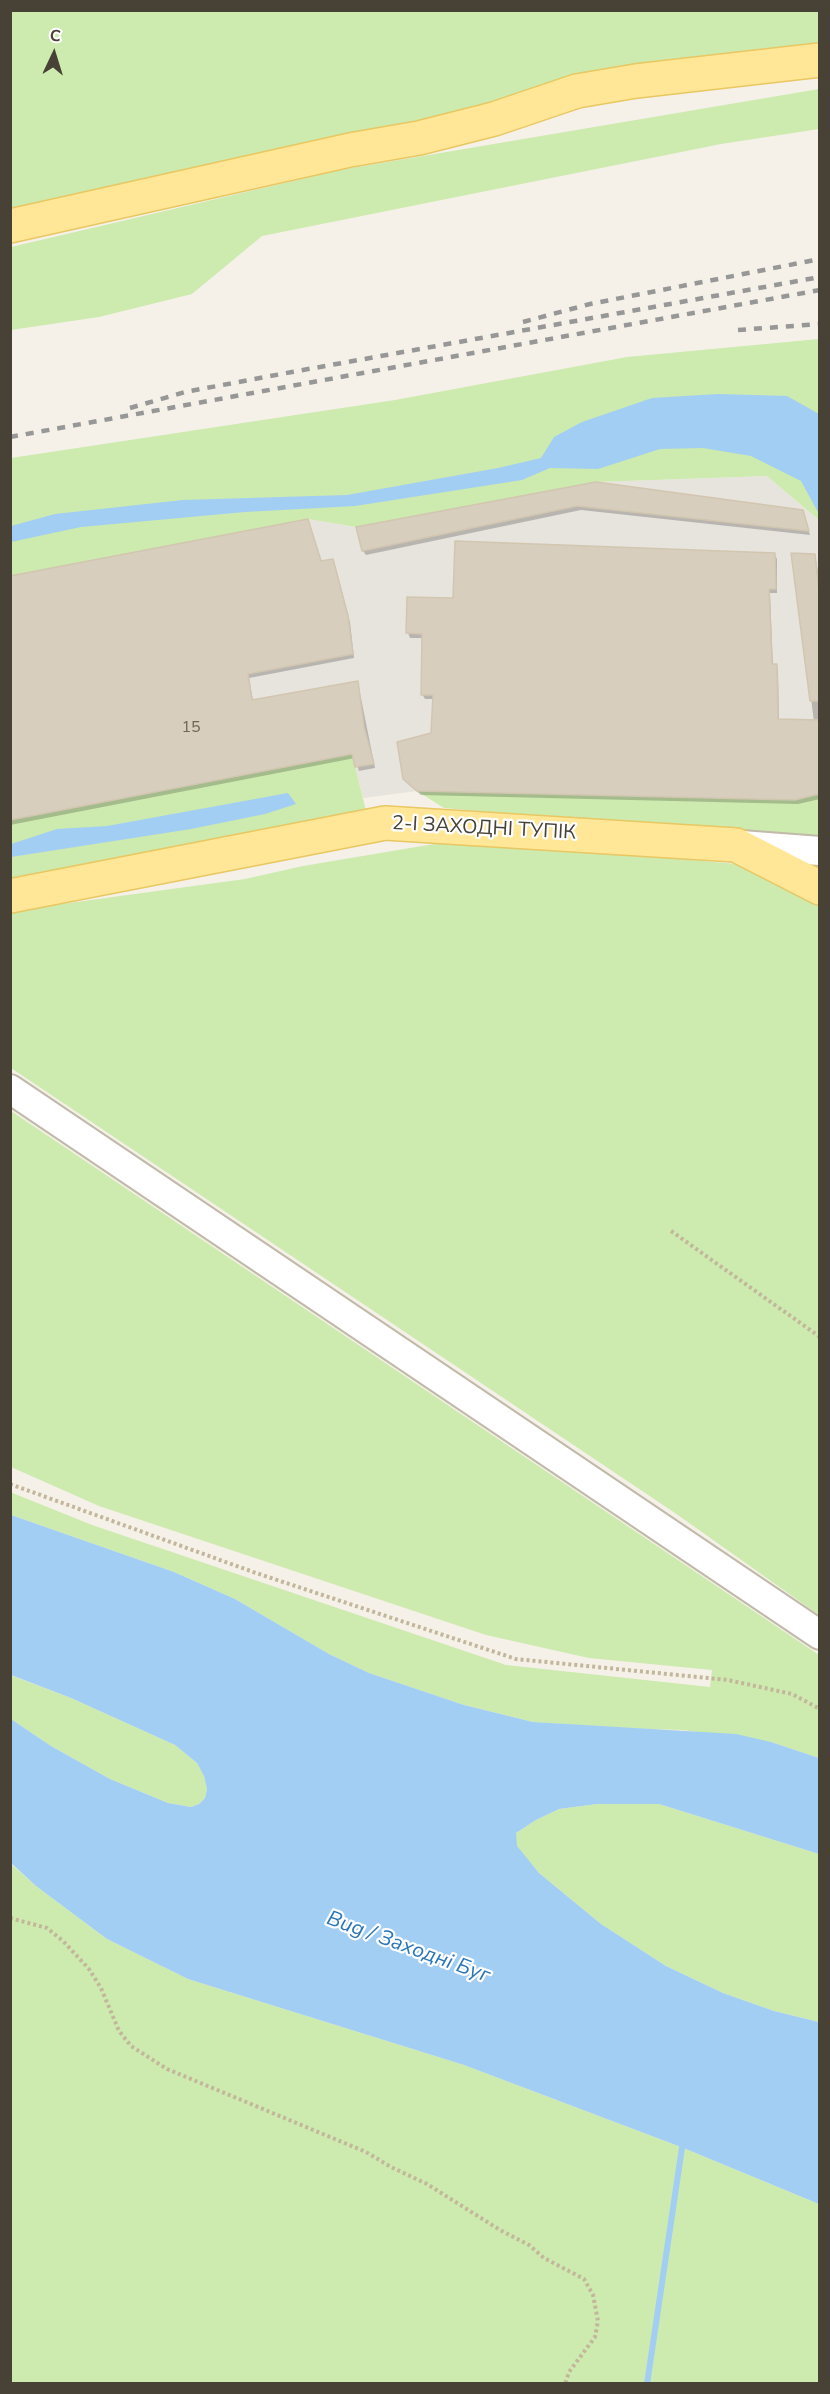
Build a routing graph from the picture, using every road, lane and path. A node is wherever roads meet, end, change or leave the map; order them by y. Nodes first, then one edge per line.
1 (819, 60) edge
2 (10, 226) edge
3 (736, 845) junction
4 (819, 851) edge
5 (819, 888) edge
6 (10, 896) edge
7 (10, 1089) edge
8 (671, 1231) dead end
9 (819, 1337) edge
10 (10, 1484) edge
11 (819, 1635) edge
12 (819, 1709) edge
13 (10, 1918) edge
14 (565, 2384) edge

1 - 2 main road
3 - 4 street, 2-І ЗАХОДНІ ТУПІК
3 - 5 main road
3 - 6 main road, 2-І ЗАХОДНІ ТУПІК
7 - 11 street
8 - 9 path
10 - 12 path
13 - 14 path

